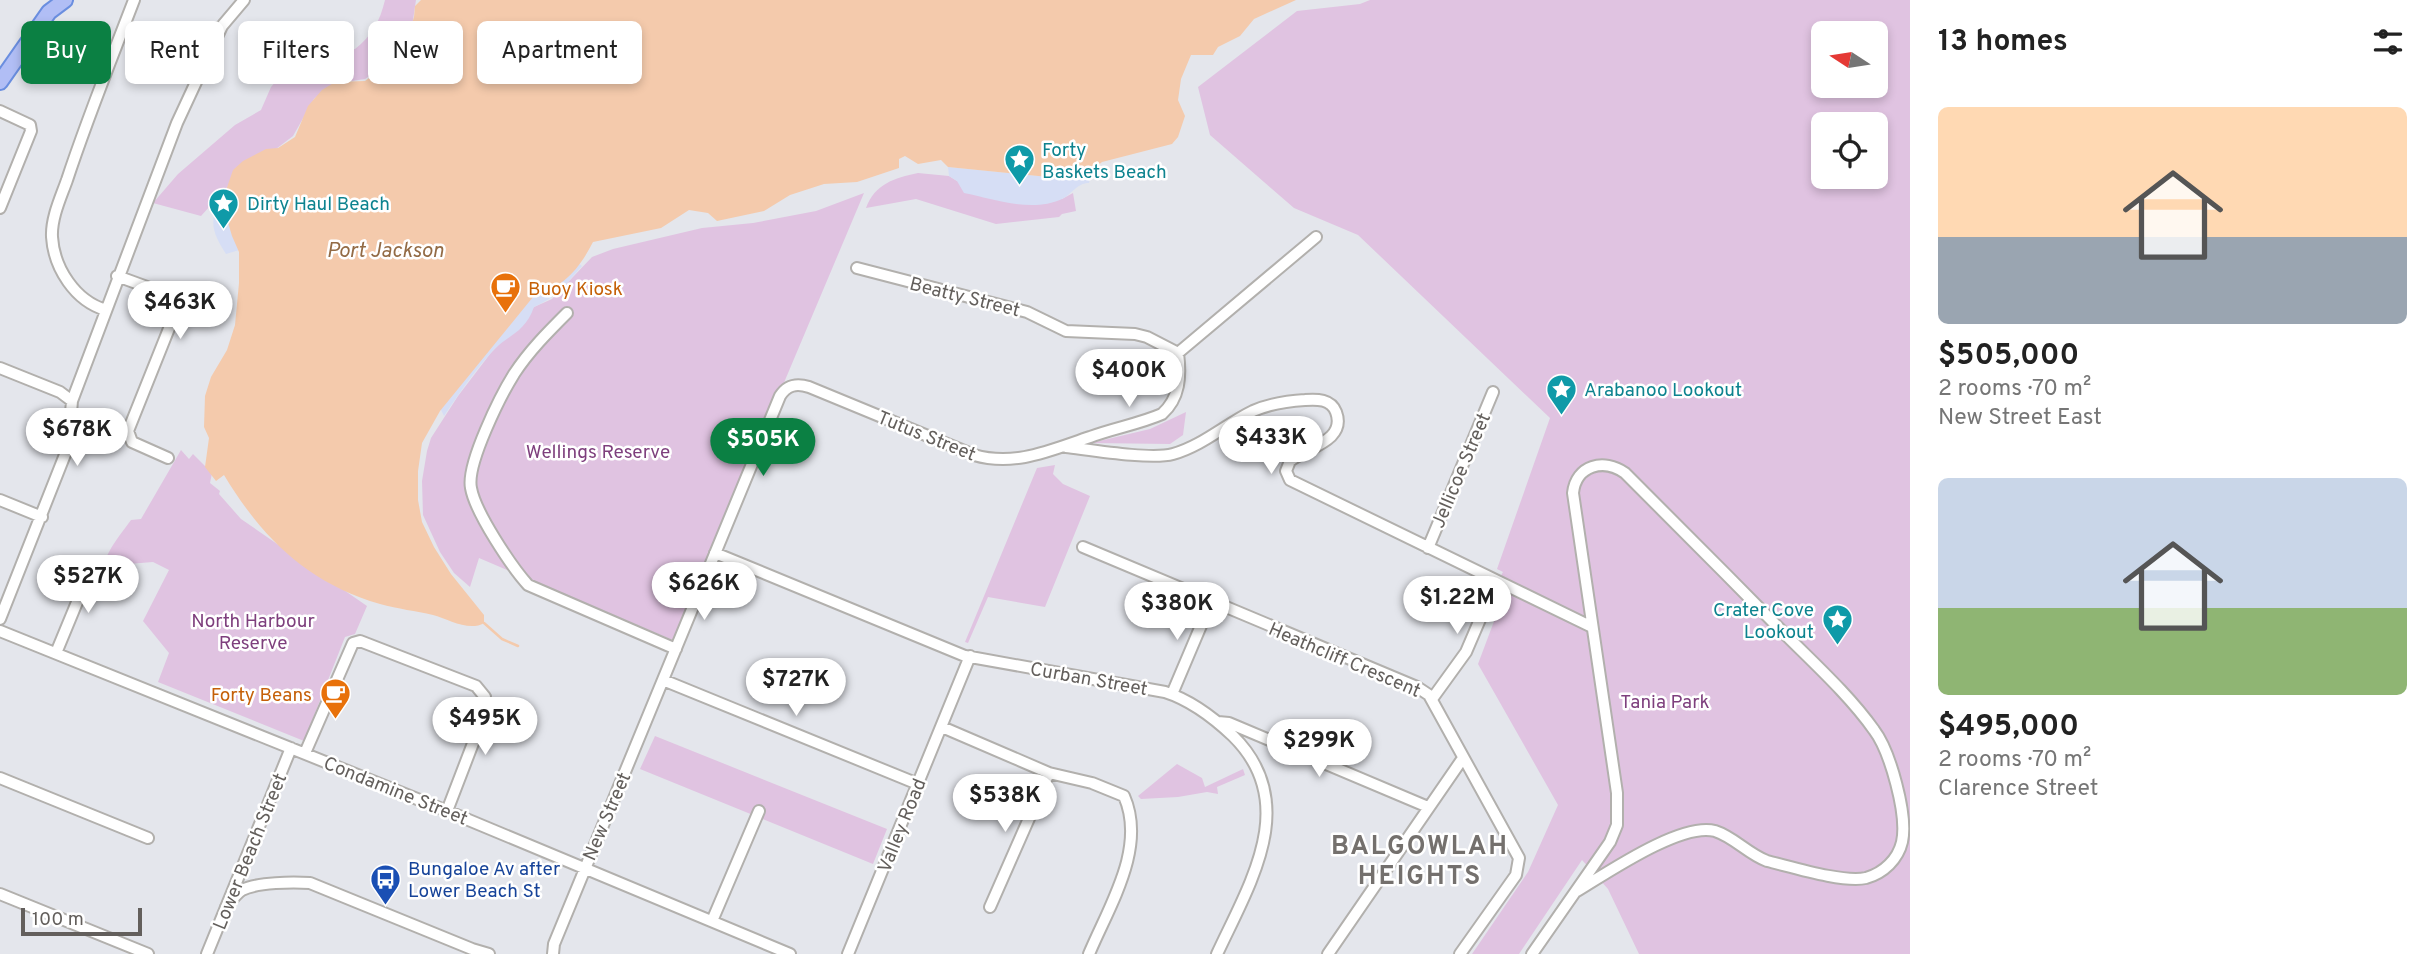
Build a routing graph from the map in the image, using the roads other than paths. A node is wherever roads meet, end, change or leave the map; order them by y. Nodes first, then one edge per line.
1 (65, 0) edge
2 (134, 0) edge
3 (244, 0) edge
4 (0, 82) edge
5 (0, 111) edge
6 (0, 208) edge
7 (1316, 237) dead end
8 (857, 268) dead end
9 (117, 276) junction
10 (106, 310) junction
11 (567, 313) dead end
12 (1178, 353) junction
13 (0, 368) edge
14 (794, 385) joint
15 (1493, 392) dead end
16 (71, 406) junction
17 (70, 424) junction
18 (112, 435) dead end
19 (1063, 447) junction
20 (168, 458) dead end
21 (0, 500) edge
22 (42, 517) junction
23 (1083, 547) dead end
24 (1427, 548) junction
25 (715, 552) junction
26 (92, 566) dead end
27 (1496, 582) junction
28 (1211, 602) junction
29 (0, 619) edge
30 (1592, 627) junction
31 (0, 631) edge
32 (676, 649) junction
33 (56, 653) junction
34 (970, 656) junction
35 (663, 680) junction
36 (1172, 694) junction
37 (1432, 699) junction
38 (1218, 722) junction
39 (942, 727) junction
40 (1269, 740) junction
41 (291, 748) junction
42 (305, 753) junction
43 (1252, 757) junction
44 (1464, 758) junction
45 (1049, 773) junction
46 (0, 778) edge
47 (918, 784) junction
48 (1428, 807) junction
49 (447, 811) junction
50 (759, 811) dead end
51 (148, 838) dead end
52 (1596, 863) junction
53 (585, 868) junction
54 (1607, 872) junction
55 (1577, 891) junction
56 (0, 894) edge
57 (226, 906) junction
58 (990, 907) dead end
59 (712, 921) junction
60 (148, 954) edge
61 (207, 954) edge
62 (489, 954) edge
63 (553, 954) edge
64 (790, 954) edge
65 (848, 954) edge
66 (1088, 954) edge
67 (1217, 954) edge
68 (1328, 954) edge
69 (1460, 954) edge
70 (1532, 954) edge

1 - 4 main road
2 - 10 street
3 - 9 street
5 - 6 street
7 - 12 street
8 - 12 street, Beatty Street
9 - 10 street
9 - 20 street
10 - 16 street
11 - 32 street
12 - 19 street, Tutus Street
13 - 16 street
14 - 19 street, Tutus Street
14 - 25 street, New Street
15 - 24 street, Jellicoe Street
16 - 17 street
17 - 18 street
17 - 22 street
19 - 24 street
21 - 22 street
22 - 29 street
23 - 28 street, Heathcliff Crescent
24 - 27 street
25 - 32 street, New Street
25 - 34 street, Curban Street
26 - 33 street
27 - 30 street
27 - 37 street
28 - 36 street
28 - 37 street, Heathcliff Crescent
30 - 52 street
30 - 54 street
31 - 33 street, Condamine Street
32 - 35 street, New Street
33 - 41 street, Condamine Street
34 - 36 street, Curban Street
34 - 39 street, Valley Road
35 - 47 street
35 - 53 street, New Street
36 - 38 street, Curban Street
37 - 44 street, Heathcliff Crescent
38 - 40 street
38 - 43 street, Curban Street
39 - 45 street
39 - 47 street, Valley Road
40 - 43 street
40 - 48 street
41 - 42 street, Condamine Street
41 - 57 street, Lower Beach Street
42 - 49 street, Condamine Street
42 - 49 street, Lower Beach Street
43 - 67 street, Curban Street
44 - 48 street
44 - 69 street, Heathcliff Crescent
45 - 58 street
45 - 66 street
46 - 51 street
47 - 65 street, Valley Road
48 - 68 street
49 - 53 street, Condamine Street
50 - 59 street
52 - 54 street
52 - 55 street
53 - 59 street, Condamine Street
53 - 63 street, New Street
54 - 55 street
55 - 70 street
56 - 60 street
57 - 61 street, Lower Beach Street
57 - 62 street
59 - 64 street, Condamine Street

